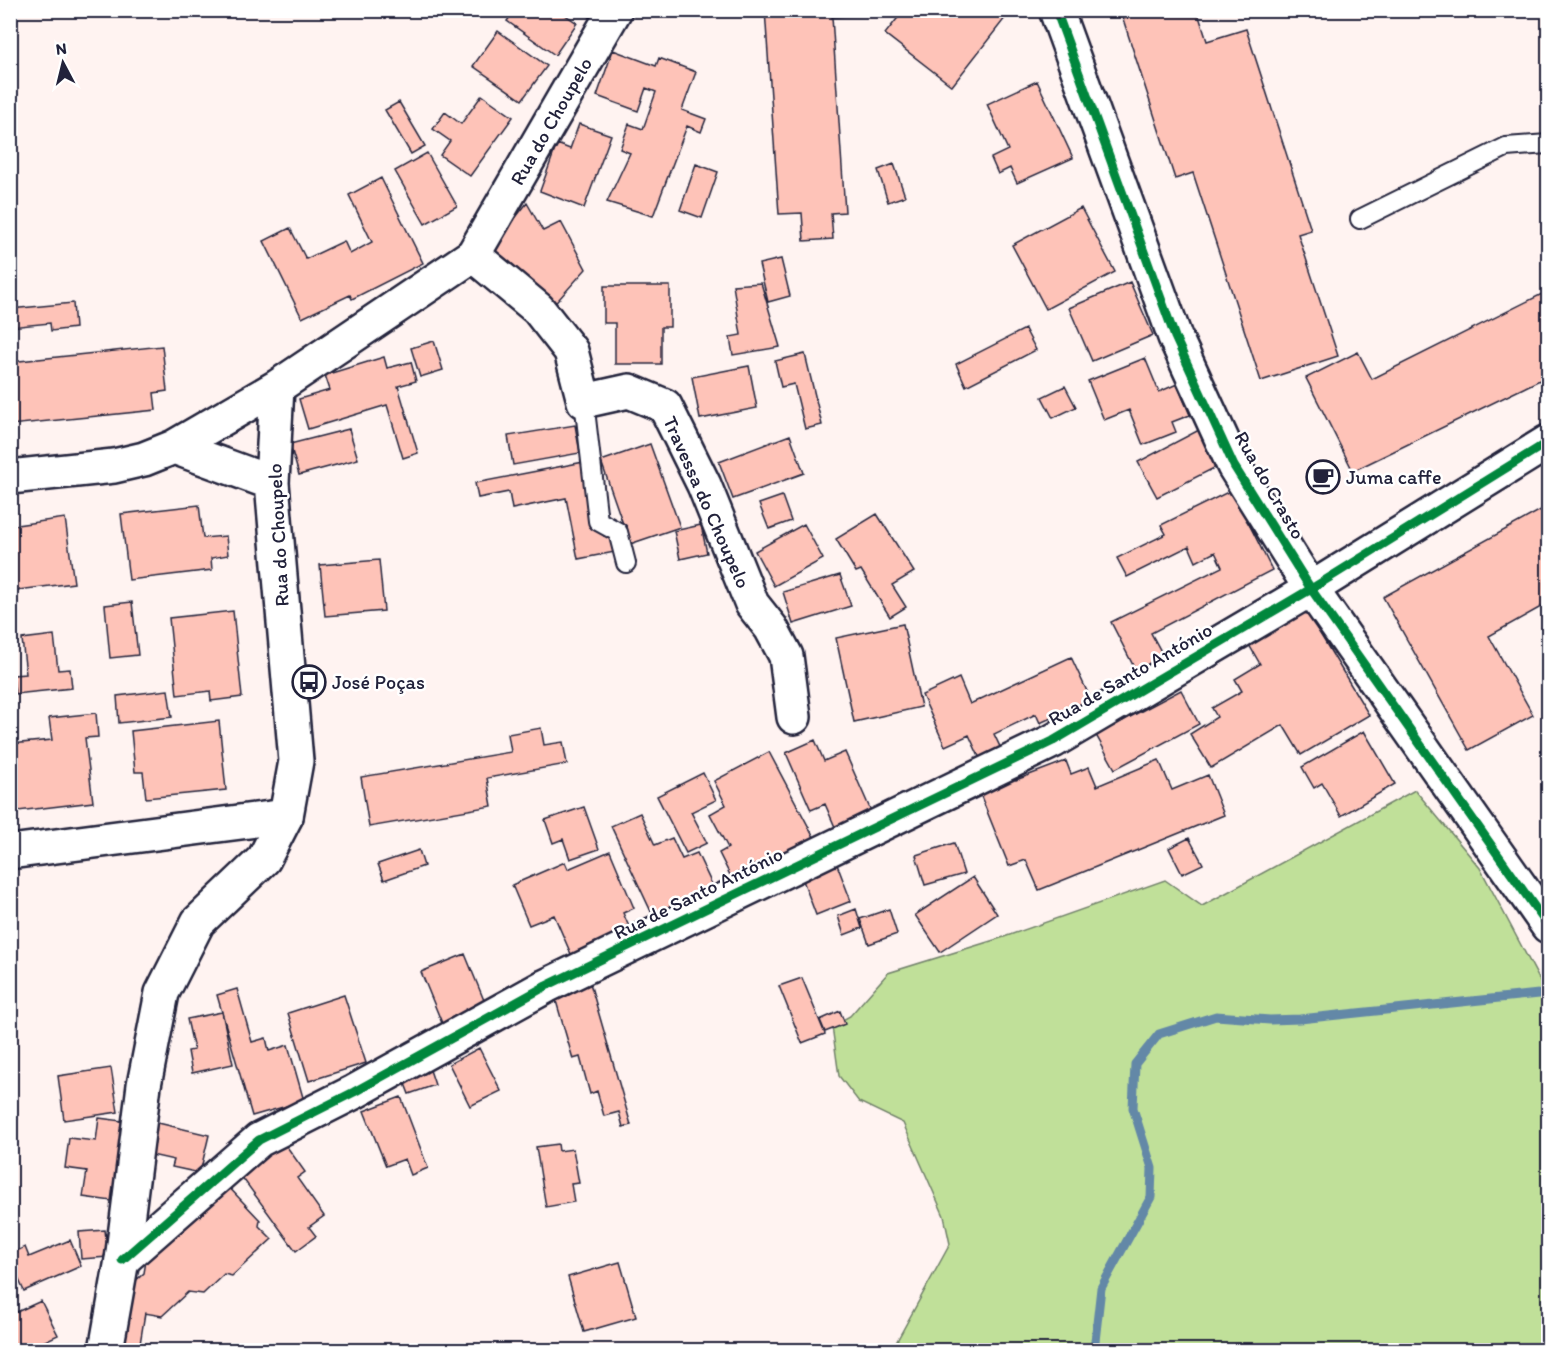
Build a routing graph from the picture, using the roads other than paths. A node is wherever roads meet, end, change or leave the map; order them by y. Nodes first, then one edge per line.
1 (615, 10) edge
2 (1056, 10) edge
3 (1548, 144) edge
4 (1360, 219) dead end
5 (473, 255) junction
6 (277, 387) junction
7 (584, 401) junction
8 (1548, 442) edge
9 (174, 447) junction
10 (10, 477) edge
11 (272, 483) junction
12 (626, 563) dead end
13 (1311, 589) junction
14 (794, 717) dead end
15 (286, 816) junction
16 (10, 852) edge
17 (1548, 926) edge
18 (122, 1260) junction
19 (106, 1350) edge

1 - 5 street, Rua do Choupelo
2 - 13 street, Rua do Crasto
3 - 4 lane
5 - 6 street, Rua do Choupelo
5 - 7 street
6 - 9 street
6 - 11 street, Rua do Choupelo
7 - 12 lane
7 - 14 street, Travessa do Choupelo
8 - 13 street, Rua de Santo António
9 - 10 street
9 - 11 street
11 - 15 street, Rua do Choupelo
13 - 17 street, Rua do Crasto
13 - 18 street, Rua de Santo António
15 - 16 street
15 - 18 street, Rua do Choupelo
18 - 19 street, Rua do Choupelo

